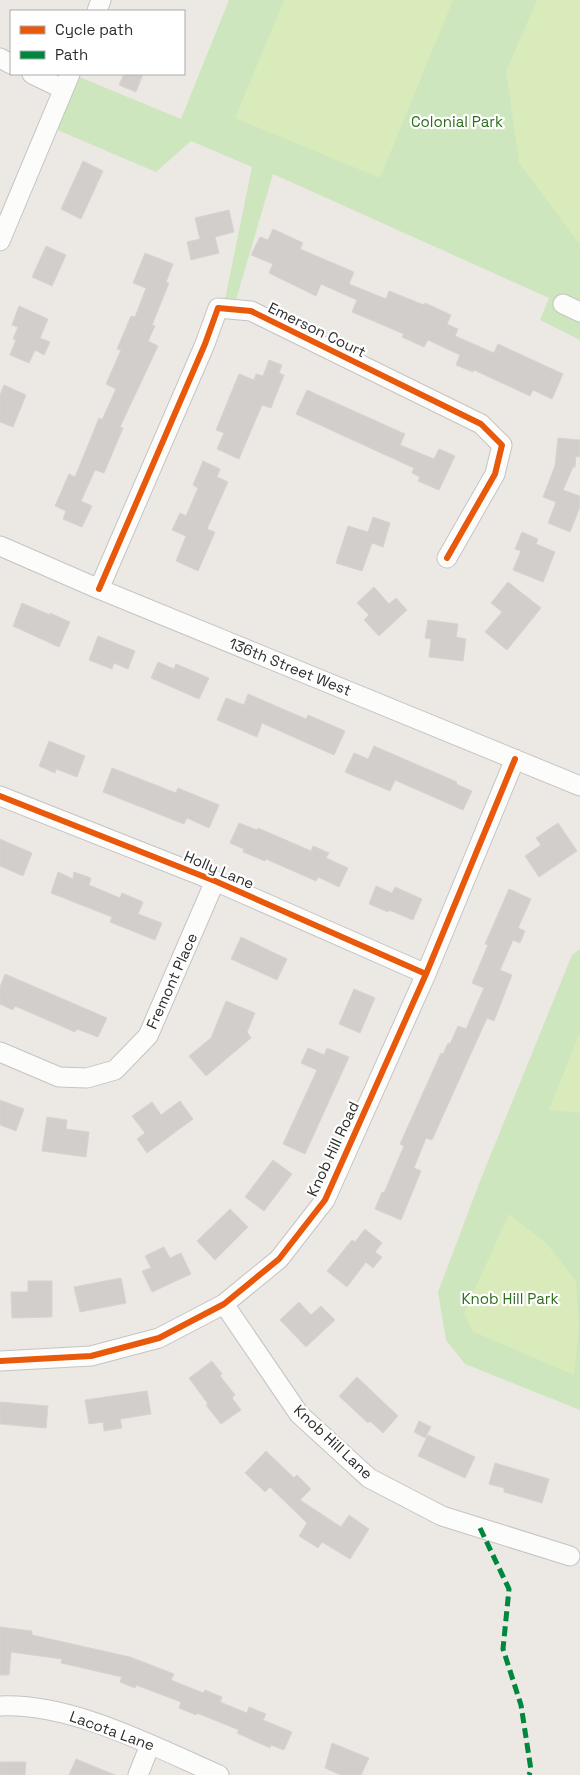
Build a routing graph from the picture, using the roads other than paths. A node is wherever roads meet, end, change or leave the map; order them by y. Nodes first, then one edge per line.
1 (37, 75) edge
2 (66, 81) edge
3 (0, 241) edge
4 (0, 546) edge
5 (447, 558) dead end
6 (99, 589) junction
7 (515, 759) junction
8 (580, 786) edge
9 (0, 796) edge
10 (215, 881) junction
11 (426, 974) junction
12 (0, 1052) edge
13 (224, 1304) junction
14 (0, 1361) edge
15 (570, 1556) dead end
16 (0, 1706) edge
17 (150, 1745) junction
18 (138, 1775) edge
19 (219, 1775) edge

1 - 2 street
2 - 3 street
4 - 6 street, 136th Street West
5 - 6 street, Emerson Court
6 - 7 street, 136th Street West
7 - 8 street, 136th Street West
7 - 11 street, Knob Hill Road
9 - 10 street, Holly Lane
10 - 11 street, Holly Lane
10 - 12 street, Fremont Place
11 - 13 street, Knob Hill Road
13 - 14 street, Knob Hill Road
13 - 15 street, Knob Hill Lane
16 - 17 street, Lacota Lane
17 - 18 street
17 - 19 street, Lacota Lane

